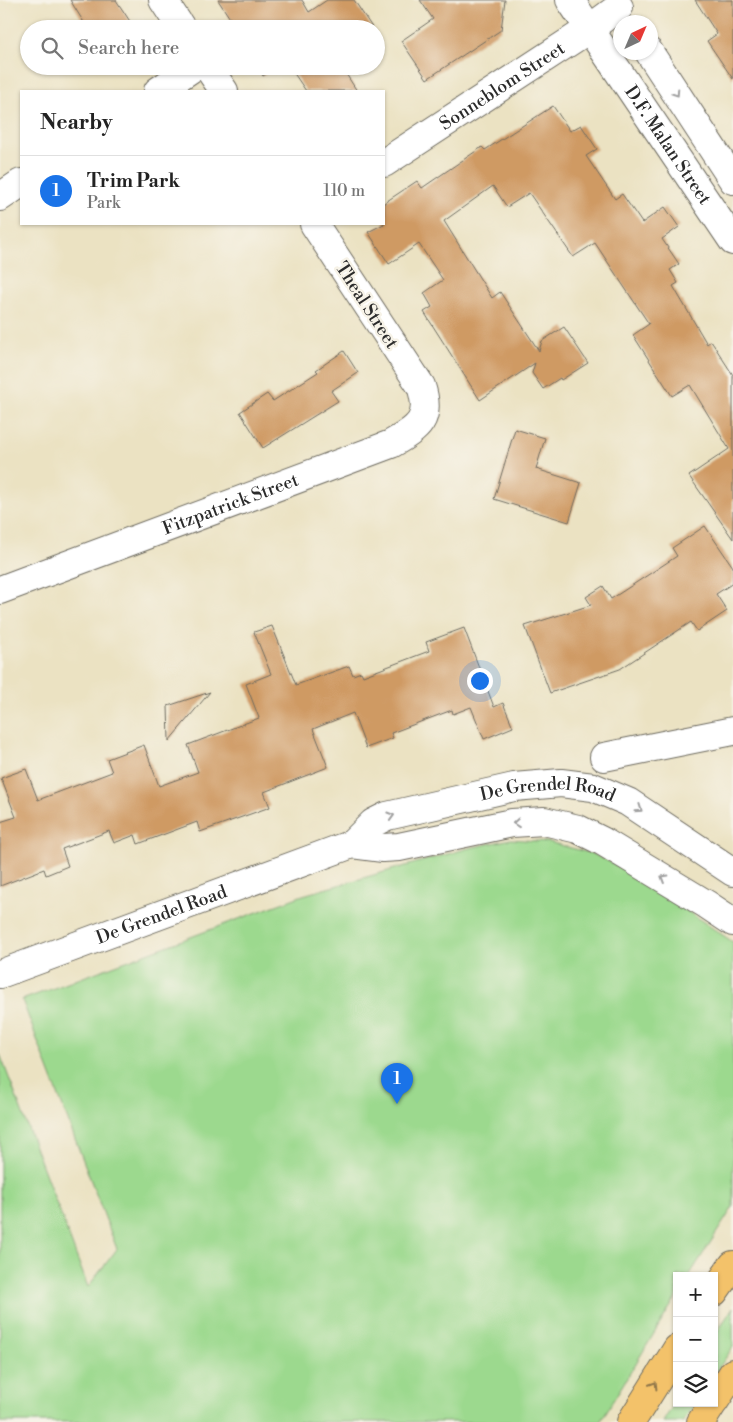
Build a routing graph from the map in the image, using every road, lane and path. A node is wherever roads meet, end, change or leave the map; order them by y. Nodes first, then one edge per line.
1 (163, 0) edge
2 (570, 0) edge
3 (621, 10) edge
4 (176, 20) edge
5 (589, 29) junction
6 (654, 60) edge
7 (182, 75) edge
8 (213, 75) edge
9 (159, 90) edge
10 (223, 90) edge
11 (385, 162) edge
12 (733, 180) edge
13 (20, 184) edge
14 (0, 197) edge
15 (315, 225) edge
16 (733, 241) edge
17 (421, 386) joint
18 (0, 590) edge
19 (733, 731) edge
20 (604, 757) dead end
21 (352, 844) junction
22 (731, 868) edge
23 (706, 904) junction
24 (733, 922) edge
25 (0, 974) edge
26 (733, 1265) edge
27 (718, 1286) edge
28 (673, 1355) edge
29 (733, 1373) edge
30 (718, 1396) edge
31 (711, 1407) edge
32 (631, 1422) edge
33 (701, 1422) edge

1 - 4 street
2 - 5 street, D.F. Malan Street
3 - 5 street, Sonneblom Street
5 - 11 street, Sonneblom Street
5 - 16 street, D.F. Malan Street
6 -> 12 street, D.F. Malan Street
7 - 9 street
8 - 10 street
13 - 14 street
15 - 17 street, Theal Street
17 - 18 street, Fitzpatrick Street
19 - 20 street
21 -> 22 street, De Grendel Road
23 -> 21 street, De Grendel Road
21 - 25 street, De Grendel Road
22 - 23 street
23 - 24 street, De Grendel Road
26 - 27 main road
32 -> 28 main road
29 - 30 main road
31 - 33 main road

